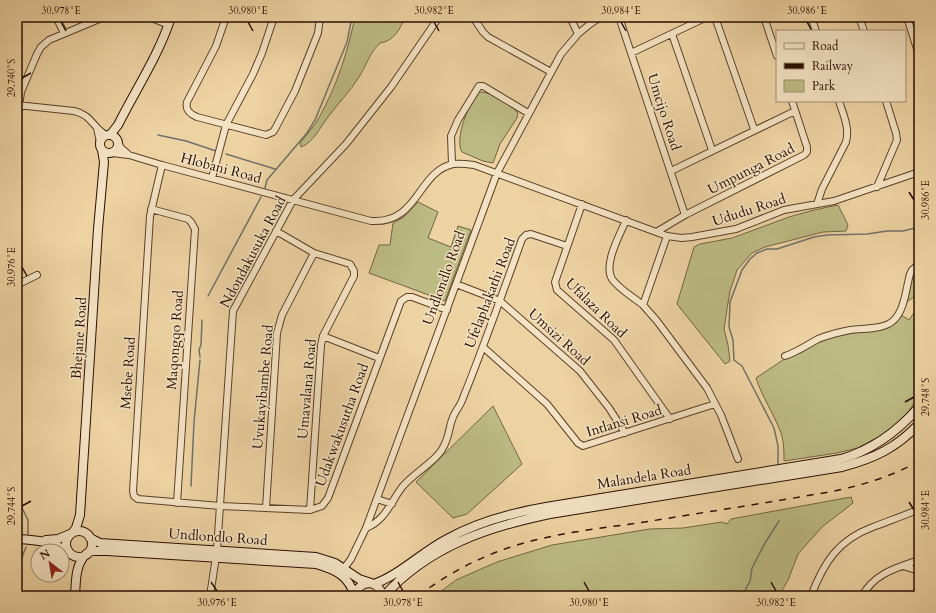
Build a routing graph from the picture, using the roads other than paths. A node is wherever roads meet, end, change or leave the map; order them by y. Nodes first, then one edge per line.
1 (56, 17) edge
2 (104, 17) edge
3 (149, 17) edge
4 (226, 17) edge
5 (274, 17) edge
6 (320, 17) edge
7 (439, 17) edge
8 (473, 17) edge
9 (570, 17) edge
10 (602, 17) edge
11 (619, 17) edge
12 (707, 17) edge
13 (715, 17) edge
14 (764, 17) edge
15 (811, 17) edge
16 (859, 17) edge
17 (907, 17) edge
18 (170, 21) edge
19 (816, 30) edge
20 (864, 30) edge
21 (64, 33) junction
22 (578, 34) junction
23 (672, 34) junction
24 (631, 53) junction
25 (776, 53) edge
26 (919, 55) edge
27 (551, 72) junction
28 (792, 102) edge
29 (839, 102) edge
30 (886, 102) edge
31 (18, 105) edge
32 (795, 110) junction
33 (528, 113) junction
34 (17, 121) edge
35 (226, 125) junction
36 (97, 128) junction
37 (754, 129) junction
38 (113, 137) junction
39 (101, 146) junction
40 (712, 150) junction
41 (111, 153) junction
42 (129, 155) junction
43 (104, 162) junction
44 (452, 164) junction
45 (162, 165) junction
46 (671, 171) junction
47 (919, 172) edge
48 (497, 173) junction
49 (212, 178) junction
50 (877, 187) junction
51 (293, 200) junction
52 (582, 204) junction
53 (817, 204) junction
54 (152, 209) junction
55 (685, 215) junction
56 (626, 220) junction
57 (276, 231) junction
58 (658, 231) junction
59 (668, 236) junction
60 (567, 246) junction
61 (314, 253) junction
62 (919, 264) edge
63 (37, 275) dead end
64 (17, 282) edge
65 (456, 284) junction
66 (500, 301) junction
67 (643, 305) junction
68 (447, 310) junction
69 (323, 336) junction
70 (484, 347) junction
71 (785, 356) dead end
72 (379, 358) junction
73 (716, 404) junction
74 (919, 407) edge
75 (670, 419) junction
76 (919, 424) edge
77 (625, 433) junction
78 (738, 459) dead end
79 (377, 499) junction
80 (177, 503) junction
81 (392, 504) junction
82 (220, 506) junction
83 (266, 508) junction
84 (919, 509) edge
85 (310, 510) junction
86 (80, 515) junction
87 (366, 528) junction
88 (72, 533) junction
89 (88, 536) junction
90 (17, 539) edge
91 (41, 541) junction
92 (87, 553) junction
93 (71, 554) junction
94 (216, 554) junction
95 (919, 560) edge
96 (903, 566) junction
97 (342, 571) junction
98 (919, 571) edge
99 (76, 576) junction
100 (372, 583) junction
101 (75, 596) edge
102 (210, 596) edge
103 (355, 596) edge
104 (383, 596) edge
105 (811, 596) edge
106 (862, 596) edge

1 - 21 street
2 - 21 street
3 - 18 street
4 - 35 street
5 - 35 street
6 - 35 street
7 - 51 street, Ndondakusuka Road
8 - 27 street
9 - 22 street
10 - 22 street, Undlondlo Road
11 - 24 street, Umcijo Road
12 - 23 street
13 - 37 street
14 - 25 street
15 - 19 street
16 - 20 street
17 - 26 street
18 - 38 main road
21 - 31 street
22 - 27 street, Undlondlo Road
23 - 24 street
23 - 40 street
24 - 46 street, Umcijo Road
27 - 33 street, Undlondlo Road
28 - 32 street, Umpunga Road
29 - 53 street
30 - 50 street
31 - 34 street
31 - 36 street
32 - 37 street
32 - 55 street, Umpunga Road
33 - 44 street
33 - 48 street, Undlondlo Road
35 - 49 street
36 - 38 street
36 - 39 street
37 - 40 street
38 - 39 main road
38 - 41 main road
38 - 42 street
39 - 41 main road
39 - 43 main road, Bhejane Road
40 - 46 street
41 - 42 street, Hlobani Road
41 - 43 main road, Bhejane Road
42 - 45 street, Hlobani Road
43 - 86 main road, Bhejane Road
44 - 48 street
44 - 51 street, Hlobani Road
45 - 49 street, Hlobani Road
45 - 54 street, Msebe Road
46 - 55 street, Umcijo Road
47 - 50 street, Ududu Road
48 - 52 street, Ududu Road
48 - 65 street, Undlondlo Road
49 - 51 street, Hlobani Road
50 - 53 street, Ududu Road
51 - 57 street, Ndondakusuka Road
52 - 56 street, Ududu Road
52 - 60 street, Ufalaza Road
53 - 59 street, Ududu Road
54 - 80 street, Maqongqo Road
54 - 80 street, Msebe Road
55 - 58 street, Umpunga Road
56 - 58 street, Ududu Road
56 - 67 street
57 - 61 street, Umavalana Road
57 - 82 street, Ndondakusuka Road
58 - 59 street, Ududu Road
59 - 67 street
60 - 66 street, Ufelaphakathi Road
60 - 75 street, Ufalaza Road
61 - 69 street, Umavalana Road
61 - 83 street, Uvukayibambe Road
62 - 71 street
63 - 64 street
65 - 66 street, Umsizi Road
65 - 68 street, Undlondlo Road
66 - 70 street, Ufelaphakathi Road
66 - 77 street, Umsizi Road
67 - 73 street
68 - 72 street, Udakwakusutha Road
68 - 79 street, Undlondlo Road
69 - 72 street
69 - 85 street, Umavalana Road
70 - 77 street, Intlansi Road
70 - 81 street, Ufelaphakathi Road
72 - 85 street, Udakwakusutha Road
73 - 75 street, Intlansi Road
73 - 78 street
74 - 100 main road, Malandela Road
75 - 77 street, Intlansi Road
76 - 104 main road, Malandela Road
79 - 81 street
79 - 87 street, Undlondlo Road
80 - 82 street, Msebe Road
81 - 87 street, Ufelaphakathi Road
82 - 83 street
82 - 94 street, Ndondakusuka Road
83 - 85 street
84 - 105 street
86 - 88 main road, Bhejane Road
86 - 89 main road, Bhejane Road
87 - 97 street, Undlondlo Road
88 - 89 main road
88 - 91 main road
88 - 93 main road
89 - 92 main road
89 - 94 main road, Undlondlo Road
90 - 91 main road
91 - 93 main road
92 - 93 main road
92 - 94 main road, Undlondlo Road
92 - 99 main road
93 - 99 main road
94 - 97 main road, Undlondlo Road
94 - 102 street, Ndondakusuka Road
95 - 96 street
96 - 98 street
96 - 106 street
97 - 100 main road, Undlondlo Road
97 - 103 main road
99 - 101 main road
100 - 103 main road, Malandela Road
100 - 104 main road

